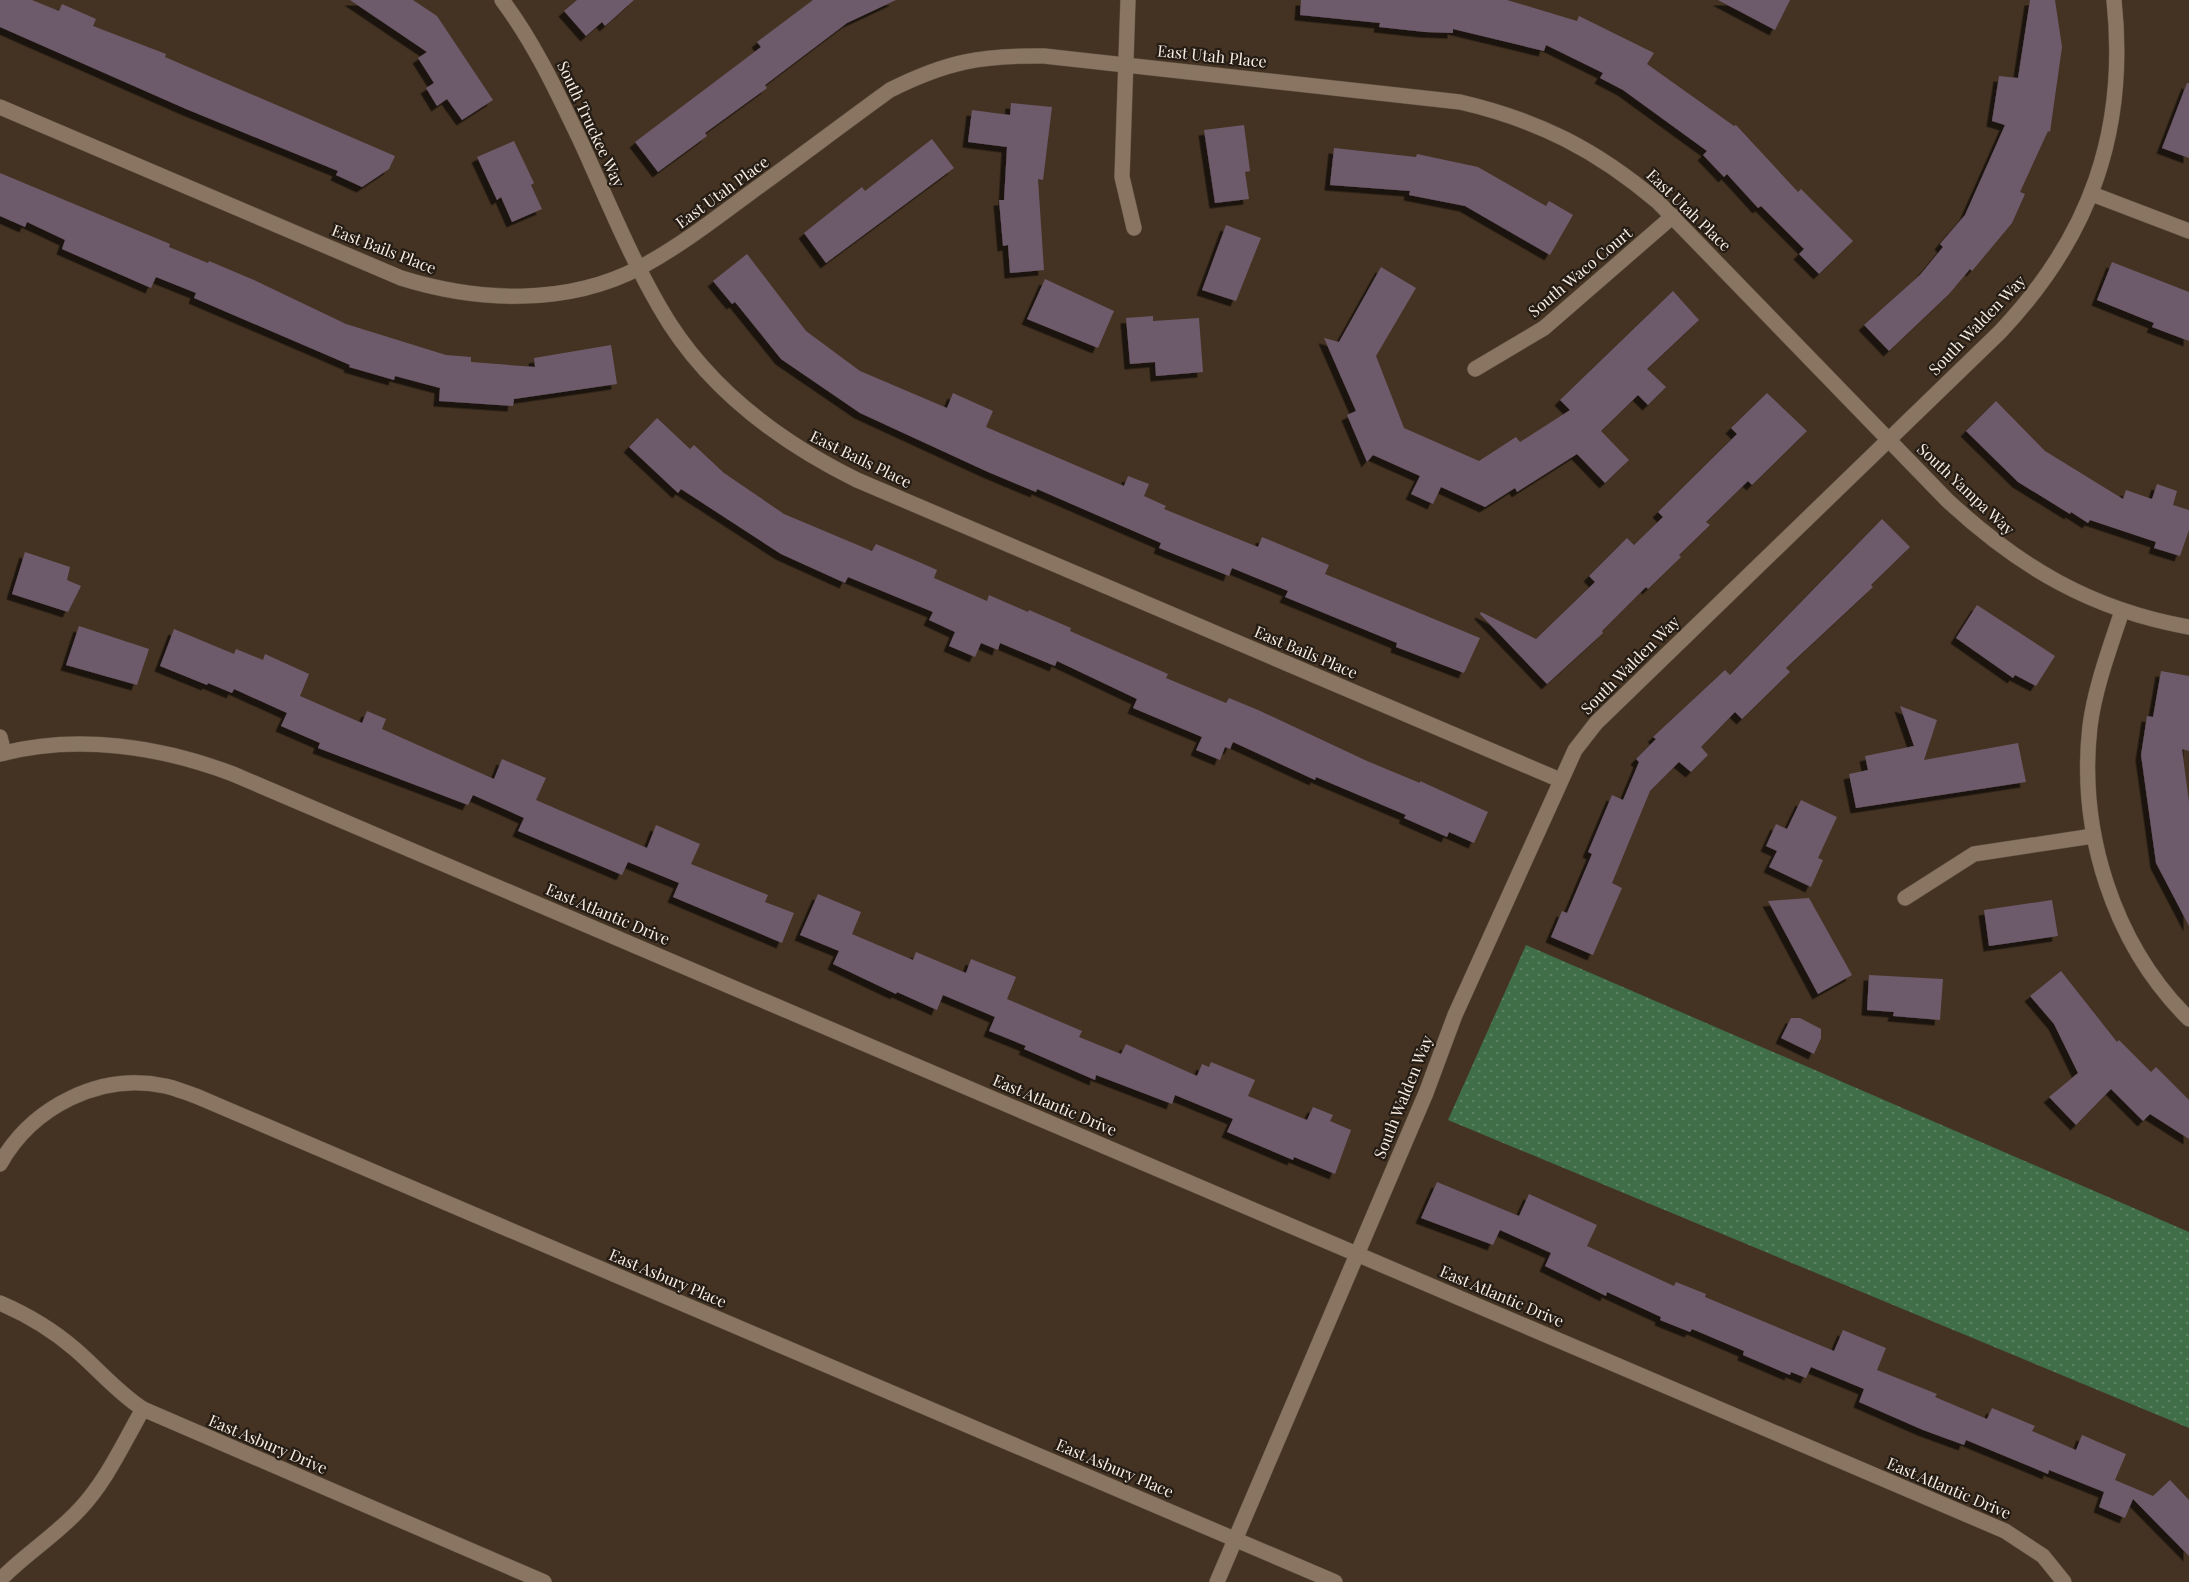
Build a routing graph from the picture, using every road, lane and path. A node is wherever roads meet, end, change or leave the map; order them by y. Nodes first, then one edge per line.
1 (502, 0) edge
2 (1128, 0) edge
3 (2114, 0) edge
4 (1124, 65) junction
5 (0, 107) edge
6 (2092, 194) junction
7 (1673, 216) junction
8 (1134, 228) dead end
9 (2189, 231) edge
10 (639, 268) junction
11 (1475, 369) dead end
12 (1888, 440) junction
13 (2122, 611) junction
14 (2189, 627) edge
15 (0, 737) edge
16 (2, 754) edge
17 (1560, 780) junction
18 (2093, 836) junction
19 (1905, 898) dead end
20 (2189, 1019) edge
21 (0, 1164) edge
22 (1358, 1254) junction
23 (0, 1303) edge
24 (143, 1409) junction
25 (1235, 1539) junction
26 (0, 1580) edge
27 (544, 1582) edge
28 (1217, 1582) edge
29 (1335, 1582) edge
30 (2064, 1582) edge

1 - 10 street, South Truckee Way
2 - 4 street
3 - 6 street, South Walden Way
4 - 7 street, East Utah Place
4 - 8 street
4 - 10 street, East Utah Place
5 - 10 street, East Bails Place
6 - 9 street
6 - 12 street, South Walden Way
7 - 11 street, South Waco Court
7 - 12 street, East Utah Place
10 - 17 street, East Bails Place
12 - 13 street, South Yampa Way
12 - 17 street, South Walden Way
13 - 14 street, South Yampa Way
13 - 18 street
15 - 16 street, East Atlantic Drive
16 - 22 street, East Atlantic Drive
17 - 22 street, South Walden Way
18 - 19 street
18 - 20 street
21 - 25 street, East Asbury Place
22 - 25 street, South Walden Way
22 - 30 street, East Atlantic Drive
23 - 24 street, East Asbury Drive
24 - 26 street
24 - 27 street, East Asbury Drive
25 - 28 street, South Walden Way
25 - 29 street, East Asbury Place

